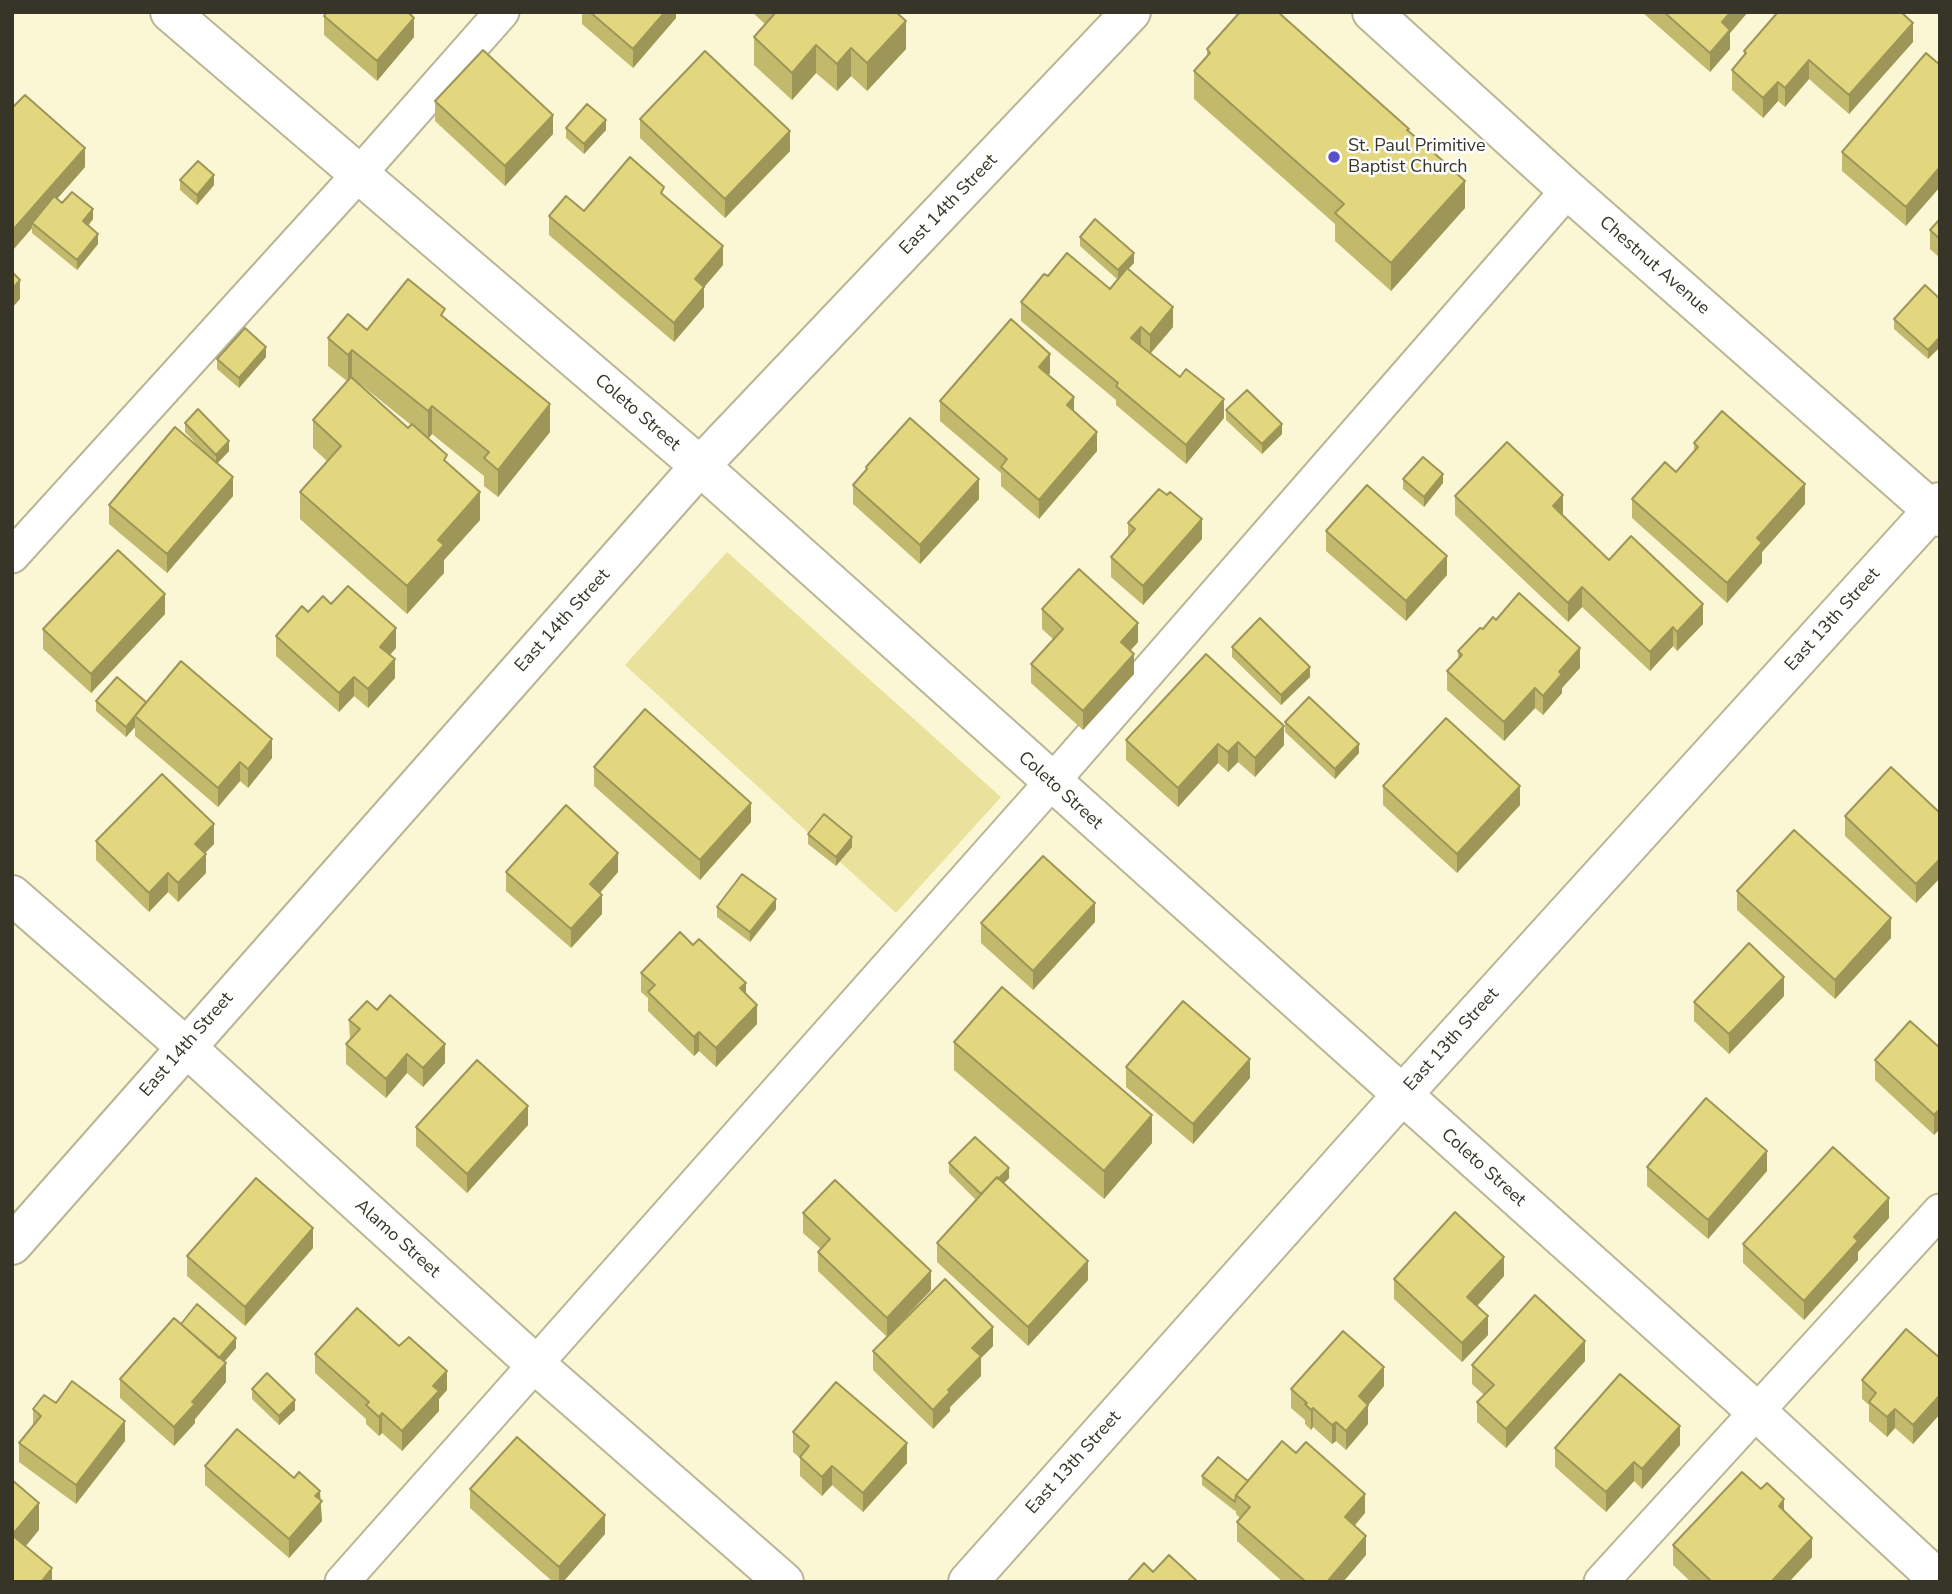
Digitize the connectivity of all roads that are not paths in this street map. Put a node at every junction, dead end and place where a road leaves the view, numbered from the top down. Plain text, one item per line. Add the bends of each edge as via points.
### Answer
1 (170, 12) edge
2 (502, 12) edge
3 (1131, 12) edge
4 (1371, 12) edge
5 (360, 173) junction
6 (1568, 190) junction
7 (700, 466) junction
8 (1937, 509) edge
9 (12, 556) edge
10 (1051, 783) junction
11 (12, 895) edge
12 (186, 1047) junction
13 (1402, 1095) junction
14 (1940, 1211) edge
15 (12, 1245) edge
16 (535, 1364) junction
17 (1756, 1411) junction
18 (1940, 1581) edge
19 (342, 1582) edge
20 (784, 1582) edge
21 (968, 1582) edge
22 (1601, 1582) edge

1 - 5 street, Coleto Street
2 - 5 lane
3 - 7 street, East 14th Street
4 - 6 street, Chestnut Avenue
5 - 7 street, Coleto Street
5 - 9 lane
6 - 8 street, Chestnut Avenue
6 - 10 lane
7 - 10 street, Coleto Street
7 - 12 street, East 14th Street
8 - 13 street, East 13th Street
10 - 13 street, Coleto Street
10 - 16 lane
11 - 12 street, Alamo Street
12 - 15 street, East 14th Street
12 - 16 street, Alamo Street
13 - 17 street, Coleto Street
13 - 21 street, East 13th Street
14 - 17 lane
16 - 19 lane
16 - 20 street, Alamo Street
17 - 18 street, Coleto Street
17 - 22 lane

